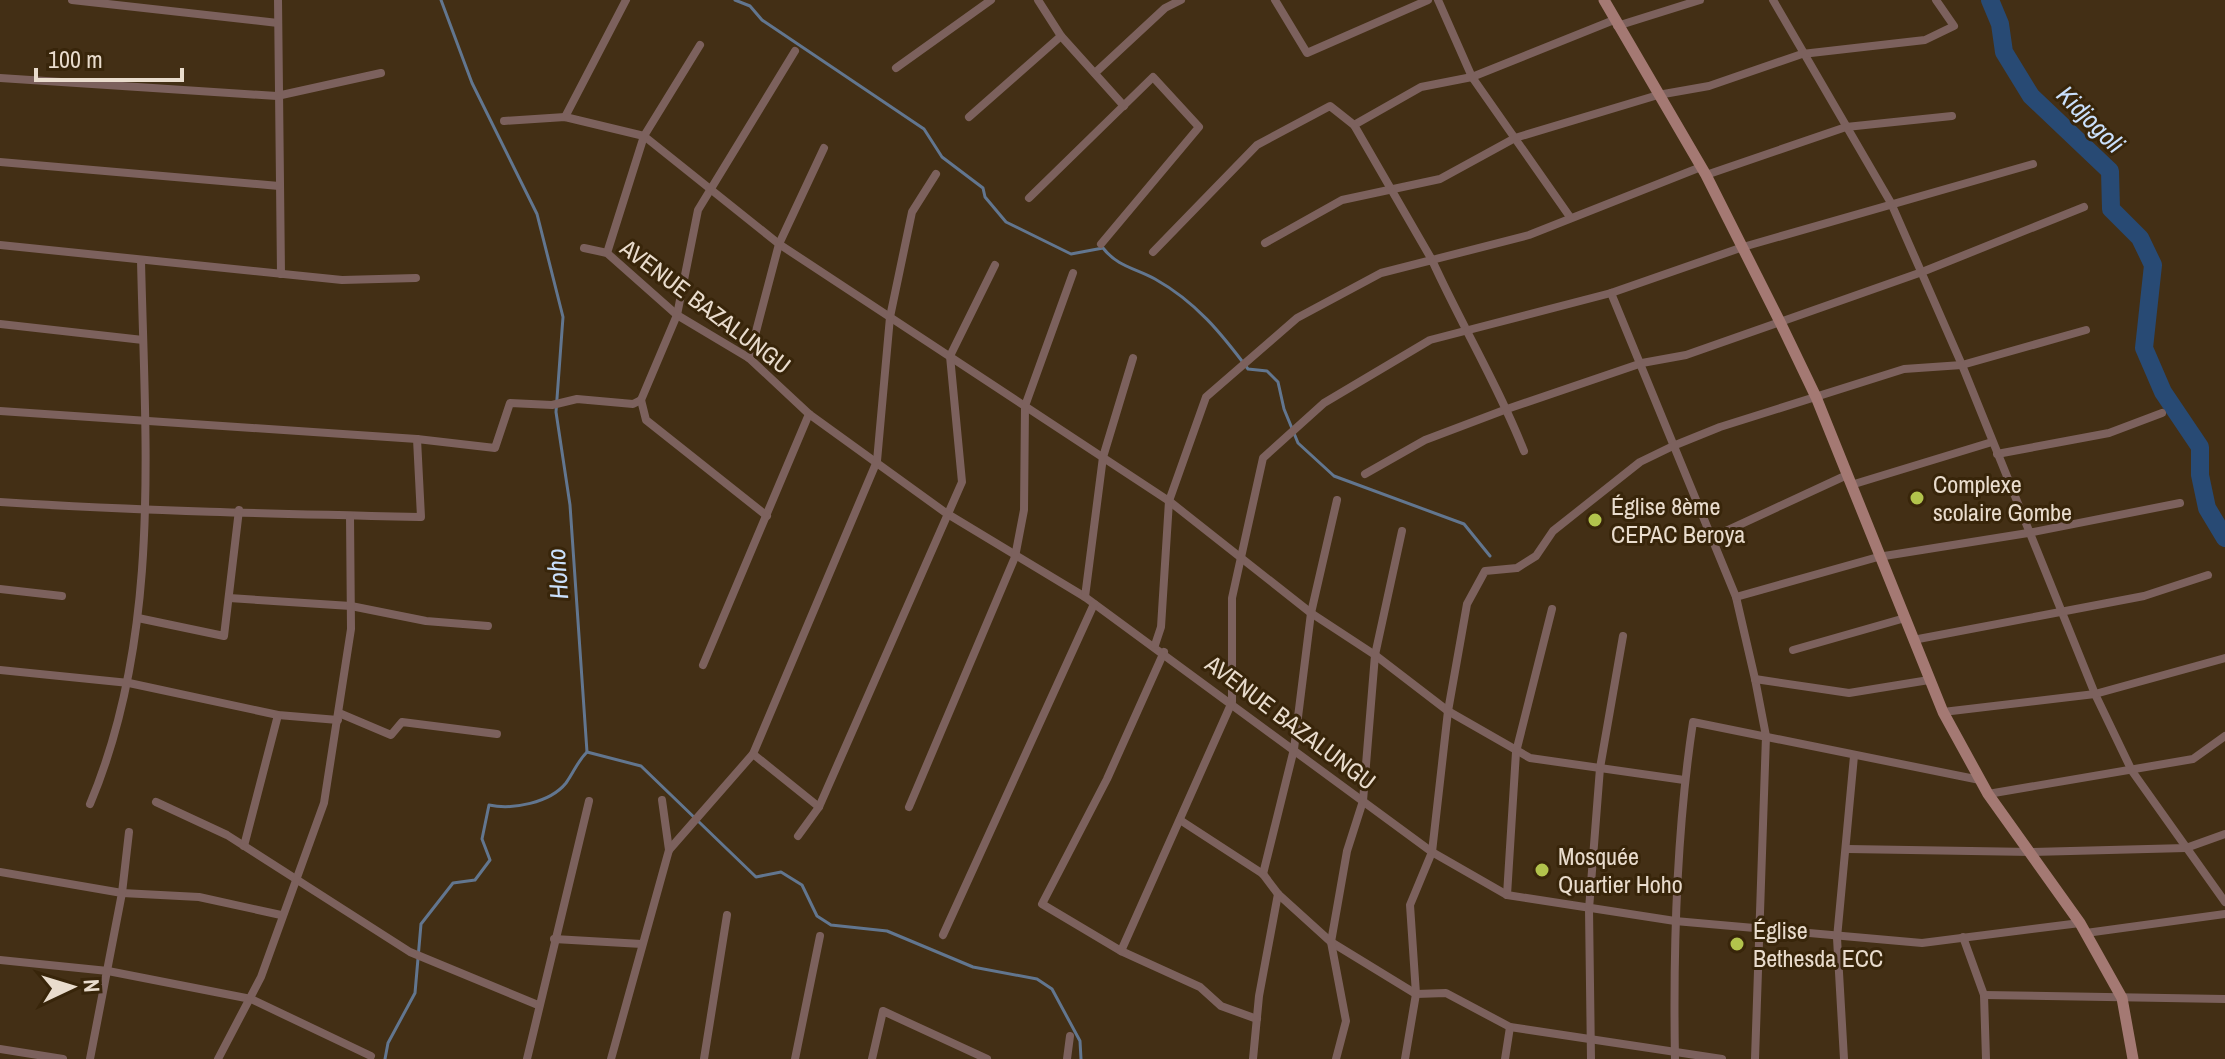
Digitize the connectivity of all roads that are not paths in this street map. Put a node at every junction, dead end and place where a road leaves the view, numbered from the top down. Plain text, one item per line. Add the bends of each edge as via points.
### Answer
1 (72, 0) edge
2 (278, 0) edge
3 (626, 0) edge
4 (991, 0) edge
5 (1038, 0) edge
6 (1181, 0) edge
7 (1275, 0) edge
8 (1428, 0) edge
9 (1438, 0) edge
10 (1604, 0) edge
11 (1700, 0) edge
12 (1773, 0) edge
13 (1936, 0) edge
14 (278, 23) junction
15 (1616, 23) junction
16 (1061, 36) junction
17 (700, 45) dead end
18 (795, 51) dead end
19 (1802, 54) junction
20 (896, 68) dead end
21 (381, 73) dead end
22 (1095, 73) junction
23 (1472, 77) junction
24 (0, 78) edge
25 (1658, 95) junction
26 (277, 96) junction
27 (1124, 106) junction
28 (1952, 116) dead end
29 (565, 117) junction
30 (969, 117) dead end
31 (504, 121) dead end
32 (1354, 125) junction
33 (1846, 127) junction
34 (644, 136) junction
35 (1515, 138) junction
36 (824, 148) dead end
37 (0, 162) edge
38 (2033, 164) dead end
39 (1703, 171) junction
40 (936, 174) dead end
41 (279, 186) junction
42 (1390, 188) junction
43 (710, 189) junction
44 (1029, 198) dead end
45 (1891, 203) junction
46 (2084, 207) dead end
47 (1570, 217) junction
48 (1265, 243) dead end
49 (779, 244) junction
50 (1101, 244) dead end
51 (0, 245) edge
52 (1743, 247) junction
53 (584, 248) dead end
54 (1153, 252) dead end
55 (607, 253) junction
56 (141, 260) junction
57 (1432, 260) junction
58 (995, 265) dead end
59 (1922, 272) junction
60 (1073, 273) dead end
61 (281, 274) junction
62 (416, 278) dead end
63 (1611, 293) junction
64 (677, 315) junction
65 (890, 317) junction
66 (1779, 320) junction
67 (0, 324) edge
68 (1464, 329) junction
69 (2086, 330) dead end
70 (143, 340) junction
71 (950, 356) junction
72 (749, 358) junction
73 (1133, 358) dead end
74 (1642, 363) junction
75 (1962, 365) junction
76 (1816, 397) junction
77 (641, 400) junction
78 (1025, 406) junction
79 (1507, 409) junction
80 (0, 411) edge
81 (2162, 413) dead end
82 (809, 414) junction
83 (144, 420) junction
84 (417, 439) junction
85 (1992, 442) junction
86 (1673, 446) junction
87 (1524, 451) dead end
88 (1997, 454) junction
89 (1103, 457) junction
90 (877, 461) junction
91 (1365, 474) dead end
92 (1849, 480) junction
93 (1337, 500) dead end
94 (1169, 501) junction
95 (0, 502) edge
96 (2180, 503) dead end
97 (239, 510) junction
98 (145, 512) junction
99 (946, 513) junction
100 (350, 516) junction
101 (767, 516) junction
102 (1402, 531) dead end
103 (2028, 533) junction
104 (1713, 537) junction
105 (1015, 557) junction
106 (1878, 557) junction
107 (1239, 558) junction
108 (2208, 575) dead end
109 (0, 589) edge
110 (62, 596) dead end
111 (1085, 597) junction
112 (1736, 597) junction
113 (229, 598) junction
114 (1094, 604) junction
115 (351, 606) junction
116 (1552, 609) dead end
117 (1311, 613) junction
118 (2062, 613) junction
119 (138, 618) junction
120 (1905, 618) junction
121 (488, 626) dead end
122 (1623, 636) dead end
123 (1913, 640) junction
124 (1155, 645) junction
125 (1793, 650) dead end
126 (1164, 652) junction
127 (1375, 655) junction
128 (2225, 658) edge
129 (703, 665) dead end
130 (0, 670) edge
131 (1755, 679) junction
132 (1929, 680) junction
133 (129, 683) junction
134 (2095, 694) junction
135 (1232, 702) junction
136 (1448, 711) junction
137 (1943, 712) junction
138 (278, 715) junction
139 (338, 716) junction
140 (497, 734) dead end
141 (1766, 736) junction
142 (2225, 736) edge
143 (1294, 749) junction
144 (1516, 752) junction
145 (753, 754) junction
146 (1854, 756) junction
147 (1600, 768) junction
148 (2132, 771) junction
149 (1684, 780) junction
150 (1980, 780) junction
151 (1988, 794) junction
152 (662, 800) dead end
153 (589, 801) dead end
154 (1363, 801) junction
155 (156, 802) dead end
156 (90, 804) dead end
157 (819, 807) junction
158 (909, 807) dead end
159 (1180, 820) junction
160 (129, 832) dead end
161 (2225, 834) edge
162 (798, 836) dead end
163 (244, 846) junction
164 (2186, 848) junction
165 (1848, 849) junction
166 (669, 850) junction
167 (1432, 852) junction
168 (2032, 852) junction
169 (0, 872) edge
170 (1263, 874) junction
171 (294, 879) junction
172 (122, 893) junction
173 (1278, 894) junction
174 (1507, 895) junction
175 (2225, 902) edge
176 (1589, 909) junction
177 (2225, 914) edge
178 (281, 915) junction
179 (727, 915) dead end
180 (1675, 921) junction
181 (1759, 928) junction
182 (2083, 928) junction
183 (943, 935) dead end
184 (820, 936) dead end
185 (1963, 937) junction
186 (1837, 938) junction
187 (554, 939) junction
188 (1331, 942) junction
189 (642, 944) junction
190 (1121, 951) junction
191 (0, 960) edge
192 (108, 971) junction
193 (1416, 994) junction
194 (1984, 995) junction
195 (2122, 998) junction
196 (251, 999) junction
197 (2225, 999) edge
198 (538, 1005) junction
199 (1257, 1019) junction
200 (1510, 1027) junction
201 (1070, 1036) dead end
202 (1591, 1042) junction
203 (0, 1049) edge
204 (970, 1055) edge
205 (1675, 1055) edge
206 (371, 1056) dead end
207 (63, 1059) edge
208 (90, 1059) edge
209 (218, 1059) edge
210 (527, 1059) edge
211 (611, 1059) edge
212 (704, 1059) edge
213 (795, 1059) edge
214 (872, 1059) edge
215 (987, 1059) edge
216 (1067, 1059) edge
217 (1253, 1059) edge
218 (1336, 1059) edge
219 (1405, 1059) edge
220 (1505, 1059) edge
221 (1591, 1059) edge
222 (1722, 1059) edge
223 (1755, 1059) edge
224 (1844, 1059) edge
225 (1986, 1059) edge
226 (2133, 1059) edge

1 - 14 street
2 - 14 street
3 - 29 street
4 - 20 street
5 - 16 street
6 - 22 street via 1165,8
7 - 8 street via 1307,53
9 - 23 street
10 - 15 street
11 - 15 street
12 - 19 street
13 - 19 street via 1954,26 1925,40
14 - 26 street
15 - 23 street
15 - 25 street
16 - 22 street
16 - 30 street
17 - 34 street
18 - 43 street
19 - 25 street via 1709,86
19 - 33 street
21 - 26 street
22 - 27 street
23 - 32 street via 1421,87
23 - 35 street
24 - 26 street
25 - 35 street
25 - 39 street
26 - 41 street
27 - 44 street
27 - 50 street via 1153,77 1199,127
28 - 33 street
29 - 31 street
29 - 34 street
32 - 42 street
32 - 54 street via 1330,106 1257,145
33 - 39 street
33 - 45 street
34 - 43 street
34 - 55 street
35 - 42 street via 1440,179
35 - 47 street
36 - 49 street
37 - 41 street
38 - 45 street
39 - 47 street
39 - 52 street
40 - 65 street via 912,212
41 - 61 street
42 - 48 street via 1342,200
42 - 57 street
43 - 49 street
43 - 64 street via 698,210
45 - 52 street
45 - 59 street
46 - 59 street
47 - 57 street via 1529,235
49 - 65 street
49 - 72 street
51 - 56 street
52 - 63 street
52 - 66 street
53 - 55 street, AVENUE BAZALUNGU
55 - 64 street, AVENUE BAZALUNGU
56 - 61 street
56 - 70 street
57 - 68 street
57 - 94 street via 1381,273 1297,318 1206,397
58 - 71 street
59 - 66 street
59 - 75 street
60 - 78 street
61 - 62 street via 342,280
63 - 68 street
63 - 74 street
64 - 72 street, AVENUE BAZALUNGU
64 - 77 street
65 - 71 street
65 - 90 street
66 - 74 street via 1686,355
66 - 76 street
67 - 70 street
68 - 79 street
68 - 107 street via 1430,340 1324,403 1263,458
69 - 75 street
70 - 83 street
71 - 78 street
71 - 99 street via 962,482
72 - 82 street, AVENUE BAZALUNGU
73 - 89 street
74 - 79 street
74 - 86 street
75 - 76 street via 1904,369
75 - 85 street
76 - 86 street
76 - 92 street
77 - 84 street via 510,403 495,448
77 - 101 street via 646,420
78 - 89 street
78 - 105 street via 1024,510
79 - 87 street
79 - 91 street via 1425,440
80 - 83 street
81 - 88 street via 2109,433
82 - 90 street, AVENUE BAZALUNGU
82 - 101 street
83 - 84 street
83 - 98 street
84 - 100 street via 421,517
85 - 88 street
85 - 92 street
86 - 104 street
86 - 136 street via 1640,462 1553,531 1536,556 1517,568 1485,571 1467,604
88 - 103 street
89 - 94 street
89 - 111 street
90 - 99 street, AVENUE BAZALUNGU
90 - 145 street
92 - 104 street
92 - 106 street
93 - 117 street
94 - 107 street
94 - 124 street via 1161,627
95 - 98 street
96 - 103 street
97 - 98 street
97 - 100 street
97 - 113 street
98 - 119 street
99 - 105 street, AVENUE BAZALUNGU
99 - 157 street
100 - 115 street
101 - 129 street
102 - 127 street
103 - 106 street
103 - 118 street
104 - 112 street
105 - 111 street, AVENUE BAZALUNGU
105 - 158 street
106 - 112 street
106 - 120 street
107 - 117 street
107 - 135 street via 1232,598
108 - 118 street via 2144,596
109 - 110 street
111 - 114 street, AVENUE BAZALUNGU
112 - 131 street
113 - 115 street
113 - 119 street via 224,636
114 - 124 street, AVENUE BAZALUNGU
114 - 183 street
115 - 121 street via 426,621
115 - 139 street
116 - 144 street
117 - 127 street
117 - 143 street
118 - 123 street
118 - 134 street
119 - 133 street
120 - 123 street
120 - 125 street
122 - 147 street
123 - 132 street
124 - 126 street, AVENUE BAZALUNGU
126 - 135 street, AVENUE BAZALUNGU
126 - 190 street via 1107,779 1042,904
127 - 136 street
127 - 154 street
128 - 134 street
130 - 133 street
131 - 132 street via 1849,693
131 - 141 street
132 - 137 street
133 - 138 street
133 - 156 street
134 - 137 street
134 - 148 street
135 - 143 street, AVENUE BAZALUNGU
135 - 159 street
136 - 144 street
136 - 167 street
137 - 150 street
138 - 139 street
138 - 163 street
139 - 140 street via 391,735 402,722
139 - 171 street via 324,803
141 - 146 street
141 - 149 street via 1693,722
141 - 181 street
142 - 148 street via 2193,759
143 - 154 street, AVENUE BAZALUNGU
143 - 170 street
144 - 147 street
144 - 174 street
145 - 157 street
145 - 166 street
146 - 150 street
146 - 165 street
147 - 149 street
147 - 176 street
148 - 151 street
148 - 164 street
149 - 180 street
150 - 151 street
151 - 168 street
152 - 166 street
153 - 187 street
154 - 167 street, AVENUE BAZALUNGU
154 - 188 street via 1347,851
155 - 163 street
157 - 162 street
159 - 170 street
159 - 190 street
160 - 172 street
161 - 164 street
163 - 171 street
164 - 168 street
164 - 175 street
165 - 168 street
165 - 186 street
166 - 189 street
167 - 174 street, AVENUE BAZALUNGU
167 - 193 street via 1410,905
168 - 182 street
169 - 172 street
170 - 173 street
171 - 178 street
171 - 198 street via 410,952
172 - 178 street via 199,897
172 - 192 street
173 - 188 street
173 - 199 street
174 - 176 street, AVENUE BAZALUNGU
176 - 180 street, AVENUE BAZALUNGU
176 - 202 street
177 - 182 street, AVENUE BAZALUNGU
178 - 196 street
179 - 212 street
180 - 181 street, AVENUE BAZALUNGU
180 - 205 street
181 - 186 street, AVENUE BAZALUNGU
181 - 223 street
182 - 185 street, AVENUE BAZALUNGU
182 - 195 street
184 - 213 street
185 - 186 street, AVENUE BAZALUNGU via 1922,943
185 - 194 street
186 - 224 street
187 - 189 street
187 - 198 street
188 - 193 street
188 - 218 street via 1346,1021
189 - 211 street
190 - 199 street via 1200,987 1221,1006
191 - 192 street
192 - 196 street
192 - 208 street
193 - 200 street via 1446,993
193 - 219 street
194 - 195 street
194 - 225 street
195 - 197 street
195 - 226 street
196 - 206 street
196 - 209 street
198 - 210 street
199 - 217 street
200 - 202 street
200 - 220 street
201 - 216 street
202 - 205 street
202 - 221 street
203 - 207 street
204 - 214 street via 883,1011
204 - 215 street
205 - 222 street

